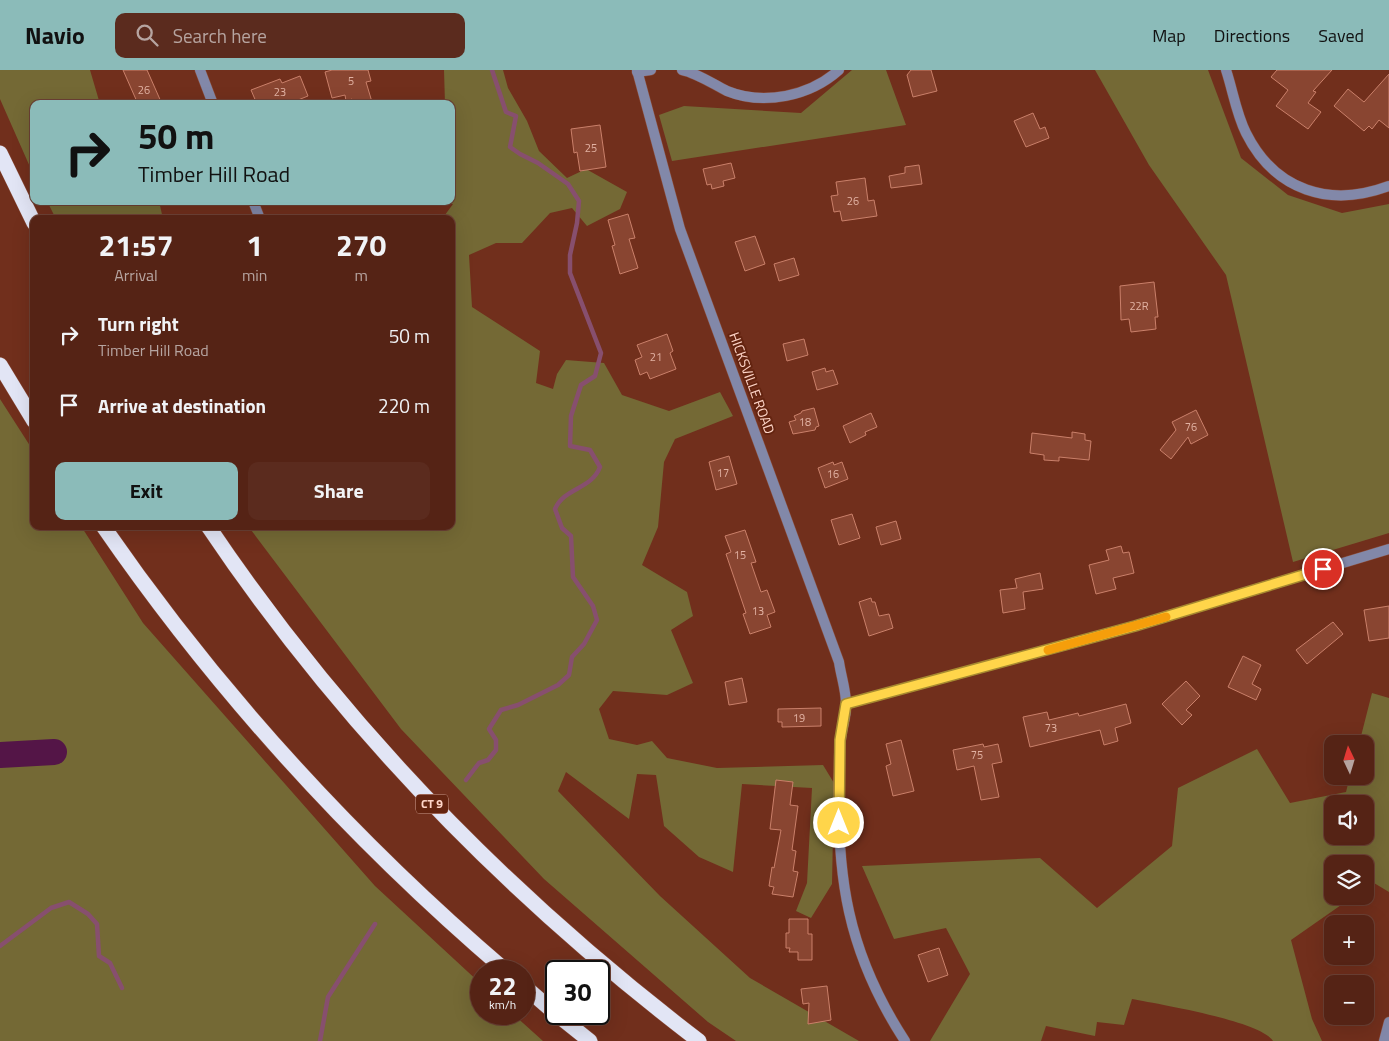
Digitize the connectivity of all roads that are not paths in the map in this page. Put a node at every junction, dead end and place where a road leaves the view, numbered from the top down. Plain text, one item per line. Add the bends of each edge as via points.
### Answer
1 (200, 70) edge
2 (650, 70) edge
3 (682, 70) edge
4 (839, 70) edge
5 (1226, 70) edge
6 (637, 71) edge
7 (211, 100) edge
8 (0, 153) edge
9 (1389, 186) edge
10 (30, 215) edge
11 (0, 365) edge
12 (30, 414) edge
13 (106, 530) edge
14 (211, 530) edge
15 (1389, 549) edge
16 (846, 704) junction
17 (494, 960) edge
18 (535, 996) edge
19 (545, 1004) edge
20 (1389, 1022) edge
21 (570, 1025) edge
22 (590, 1041) edge
23 (698, 1041) edge
24 (904, 1041) edge
25 (1384, 1041) edge

1 - 7 street
2 - 6 street
3 - 4 street via 730,92 756,97 785,97 808,90
5 - 9 street via 1246,133 1280,177 1316,194 1335,196 1376,191
6 - 16 street, HICKSVILLE ROAD via 680,229 839,662
8 - 10 highway
11 - 12 highway
13 - 17 highway via 186,639 283,753 408,883
14 - 23 highway, CT 9 via 322,679 423,794 572,939
15 - 16 street via 1135,626
16 - 24 street, HICKSVILLE ROAD via 840,740 838,805 848,916 873,985
18 - 19 highway
20 - 25 street
21 - 22 highway

